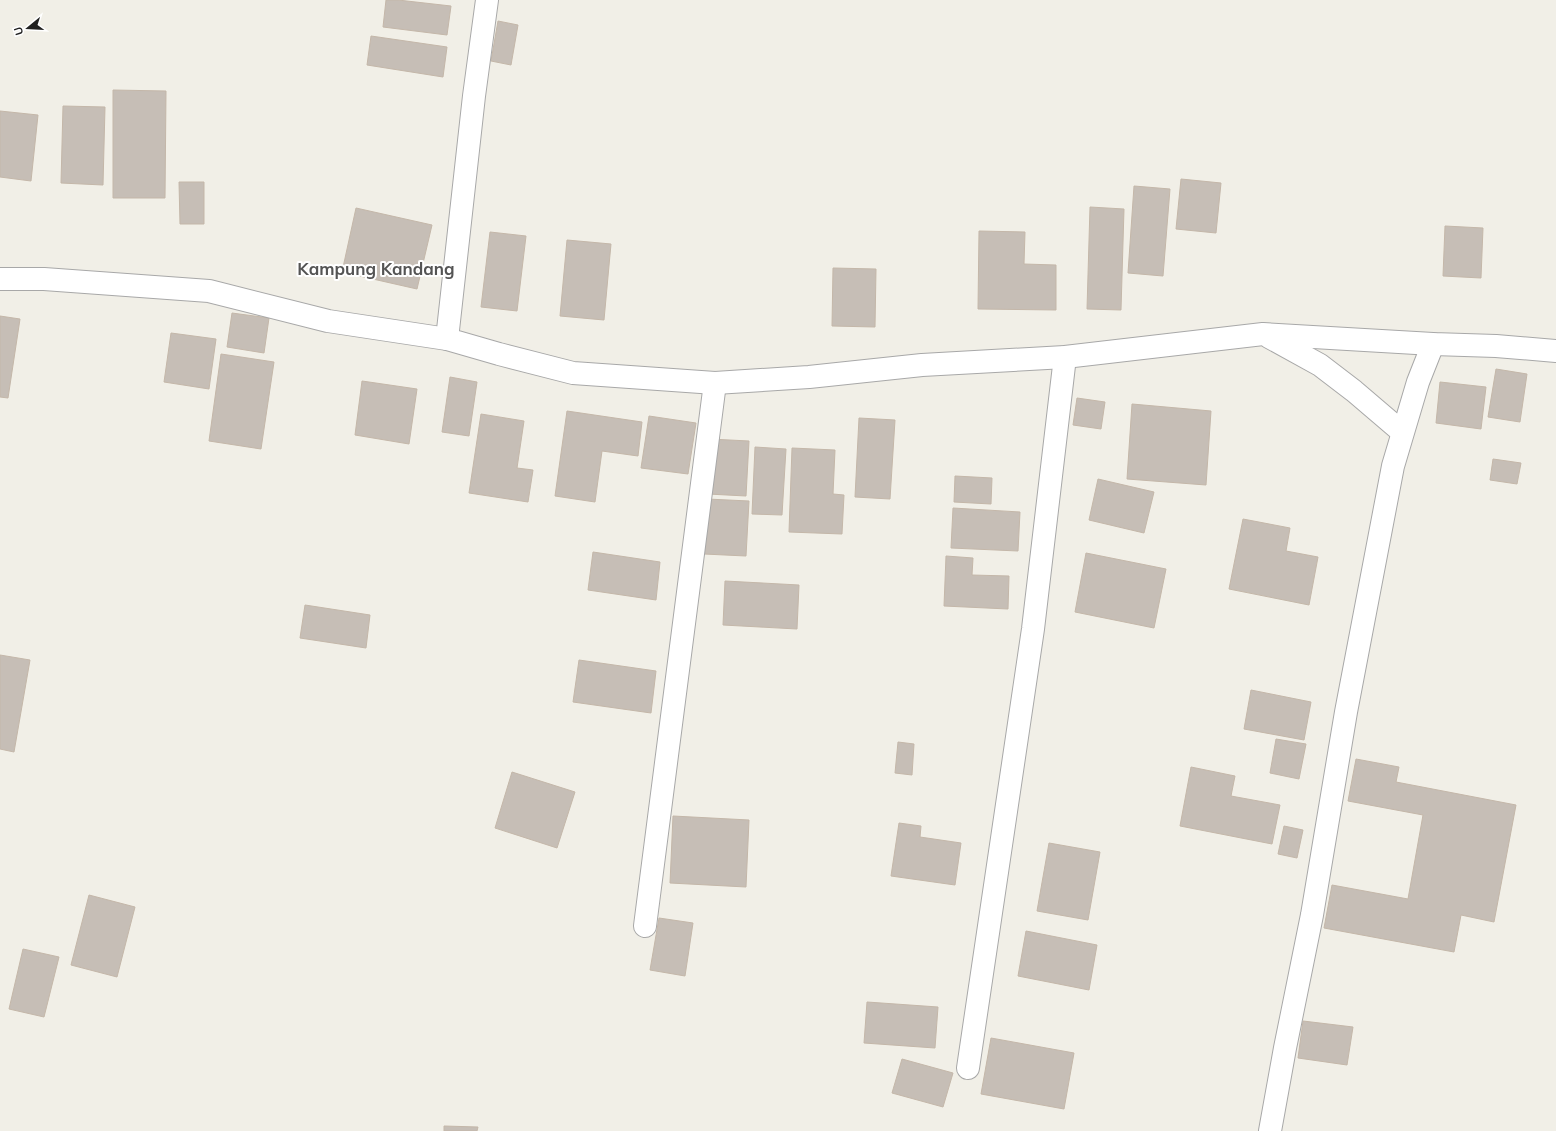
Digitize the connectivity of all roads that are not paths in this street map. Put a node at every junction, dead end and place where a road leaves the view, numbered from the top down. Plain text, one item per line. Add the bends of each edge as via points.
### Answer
1 (487, 0) edge
2 (0, 279) edge
3 (1263, 334) junction
4 (447, 339) junction
5 (1433, 344) junction
6 (1556, 351) edge
7 (1065, 357) junction
8 (716, 383) junction
9 (1402, 432) junction
10 (645, 926) dead end
11 (968, 1068) dead end
12 (1270, 1131) edge

1 - 4 street
2 - 4 street via 44,279 209,291 328,321
3 - 5 street
3 - 7 street
3 - 9 street via 1320,365
4 - 8 street via 573,372
5 - 6 street
5 - 9 street
7 - 8 street via 922,365 809,377
7 - 11 street via 1033,629
8 - 10 street
9 - 12 street via 1393,466 1346,712 1312,915 1284,1048

